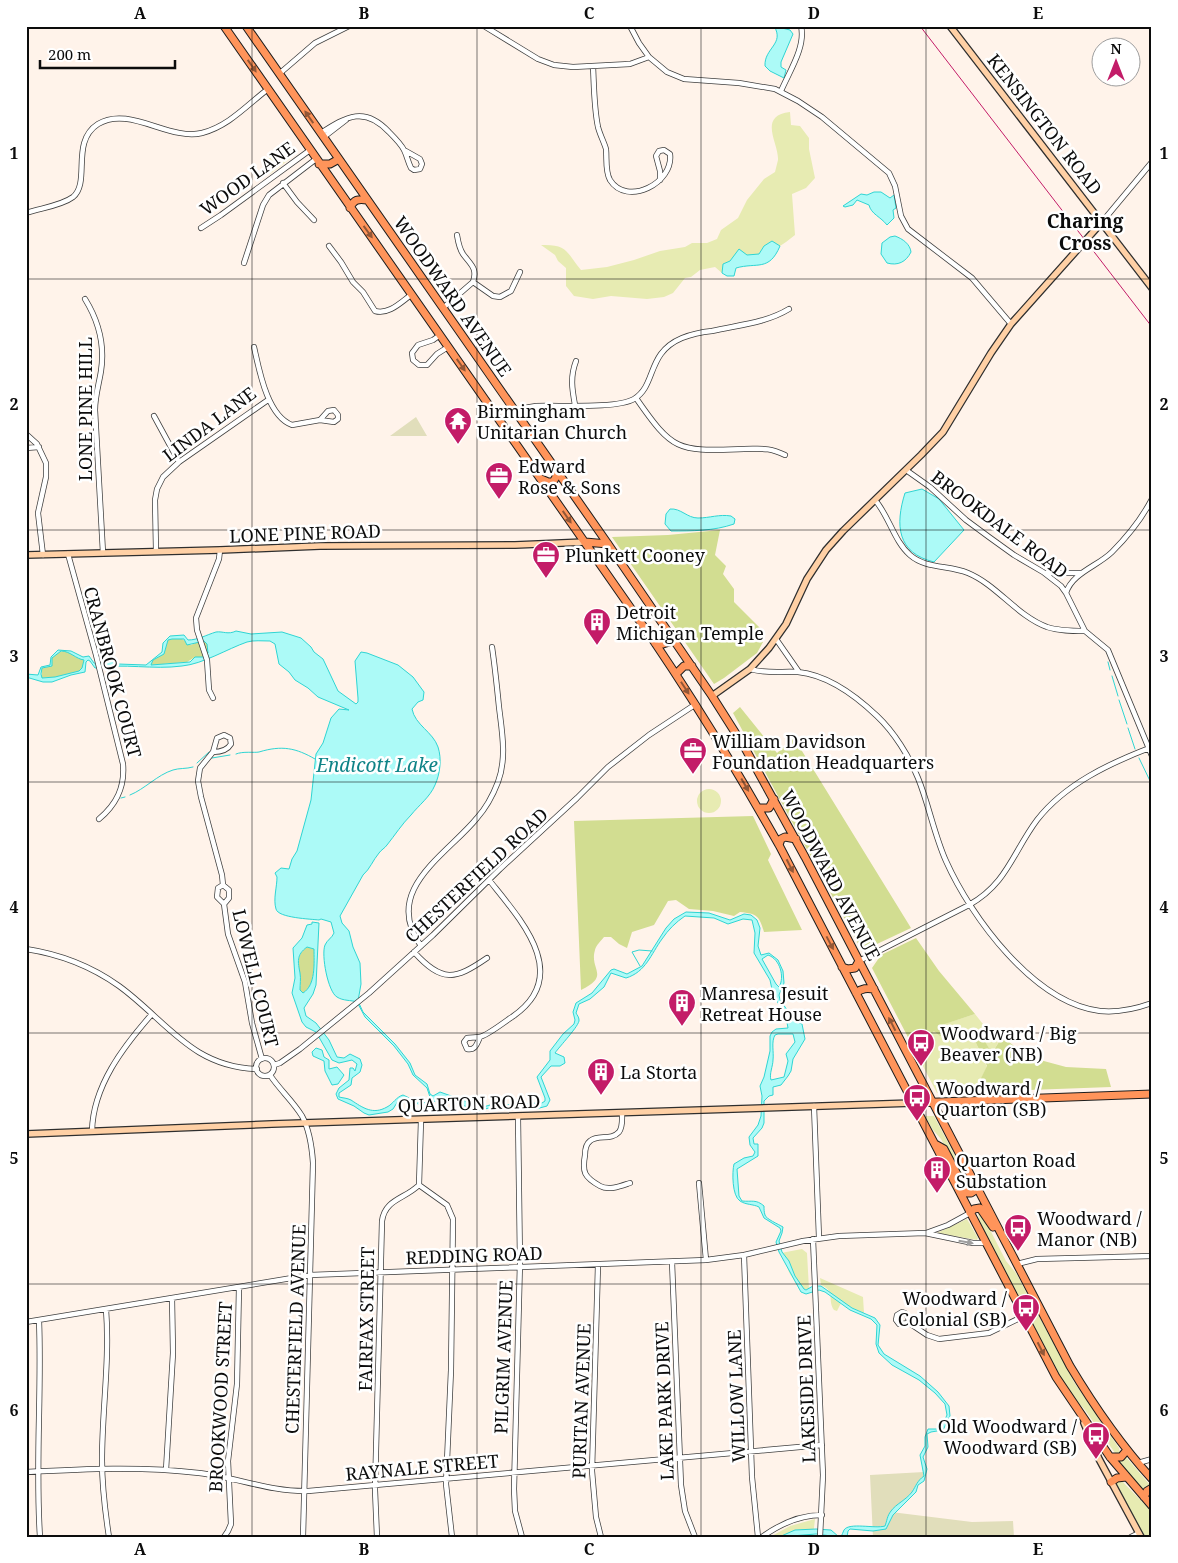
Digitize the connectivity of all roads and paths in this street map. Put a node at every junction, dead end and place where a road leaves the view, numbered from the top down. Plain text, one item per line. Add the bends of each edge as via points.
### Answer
1 (224, 26) edge
2 (246, 26) edge
3 (349, 26) edge
4 (484, 26) edge
5 (630, 26) edge
6 (801, 26) edge
7 (950, 26) edge
8 (649, 57) junction
9 (593, 66) junction
10 (279, 74) junction
11 (268, 89) junction
12 (781, 91) junction
13 (322, 135) junction
14 (310, 150) junction
15 (404, 150) junction
16 (339, 159) junction
17 (317, 161) junction
18 (1152, 162) edge
19 (660, 180) junction
20 (283, 183) junction
21 (367, 200) junction
22 (350, 208) junction
23 (26, 213) edge
24 (314, 220) dead end
25 (1102, 222) junction
26 (201, 228) dead end
27 (457, 235) dead end
28 (329, 246) dead end
29 (244, 263) dead end
30 (520, 272) dead end
31 (473, 282) junction
32 (1152, 288) edge
33 (411, 295) junction
34 (85, 299) dead end
35 (443, 308) junction
36 (789, 309) dead end
37 (1011, 324) junction
38 (440, 335) junction
39 (254, 347) dead end
40 (448, 347) junction
41 (576, 361) dead end
42 (636, 398) junction
43 (268, 400) junction
44 (575, 405) junction
45 (516, 412) junction
46 (154, 416) dead end
47 (320, 420) dead end
48 (26, 434) edge
49 (39, 447) junction
50 (26, 448) edge
51 (785, 455) dead end
52 (178, 462) junction
53 (906, 470) junction
54 (556, 471) junction
55 (539, 477) junction
56 (1152, 499) edge
57 (875, 500) junction
58 (585, 542) junction
59 (608, 544) junction
60 (220, 550) junction
61 (156, 552) junction
62 (103, 553) junction
63 (43, 554) junction
64 (68, 554) junction
65 (26, 555) edge
66 (1043, 572) junction
67 (1082, 573) junction
68 (1066, 593) junction
69 (1085, 631) junction
70 (670, 636) junction
71 (776, 639) junction
72 (655, 643) junction
73 (492, 646) dead end
74 (692, 666) junction
75 (750, 669) junction
76 (799, 672) junction
77 (676, 674) junction
78 (712, 696) junction
79 (213, 698) dead end
80 (696, 704) junction
81 (1150, 748) edge
82 (213, 752) junction
83 (1152, 756) edge
84 (774, 800) junction
85 (758, 808) junction
86 (99, 819) dead end
87 (796, 839) junction
88 (779, 845) junction
89 (489, 880) junction
90 (223, 885) junction
91 (224, 904) junction
92 (969, 905) junction
93 (421, 946) junction
94 (26, 949) edge
95 (414, 952) junction
96 (488, 958) dead end
97 (859, 961) junction
98 (842, 967) junction
99 (874, 989) junction
100 (856, 993) junction
101 (1152, 1003) edge
102 (152, 1014) junction
103 (480, 1037) dead end
104 (262, 1059) junction
105 (274, 1064) junction
106 (257, 1069) junction
107 (270, 1075) junction
108 (1152, 1094) edge
109 (933, 1102) junction
110 (913, 1103) junction
111 (814, 1106) junction
112 (622, 1113) junction
113 (518, 1116) junction
114 (421, 1120) junction
115 (305, 1123) junction
116 (92, 1131) junction
117 (26, 1134) edge
118 (935, 1144) junction
119 (699, 1182) dead end
120 (630, 1183) dead end
121 (418, 1185) junction
122 (977, 1189) junction
123 (970, 1213) junction
124 (925, 1233) junction
125 (1002, 1236) junction
126 (816, 1239) junction
127 (986, 1243) junction
128 (744, 1255) junction
129 (1152, 1256) edge
130 (706, 1260) junction
131 (672, 1262) junction
132 (598, 1264) junction
133 (1017, 1264) junction
134 (519, 1267) junction
135 (452, 1270) junction
136 (381, 1272) junction
137 (310, 1275) junction
138 (239, 1287) junction
139 (172, 1298) junction
140 (106, 1309) junction
141 (1024, 1316) junction
142 (39, 1320) junction
143 (26, 1322) edge
144 (909, 1323) dead end
145 (1084, 1420) junction
146 (822, 1445) junction
147 (1127, 1450) junction
148 (751, 1452) junction
149 (1110, 1457) junction
150 (679, 1458) junction
151 (1152, 1459) edge
152 (1138, 1463) junction
153 (592, 1466) junction
154 (102, 1469) junction
155 (166, 1470) junction
156 (26, 1472) edge
157 (38, 1472) junction
158 (514, 1473) junction
159 (1126, 1477) junction
160 (228, 1478) junction
161 (1152, 1478) edge
162 (446, 1479) junction
163 (1111, 1482) junction
164 (375, 1485) junction
165 (1152, 1488) edge
166 (304, 1491) junction
167 (1144, 1497) junction
168 (1152, 1506) edge
169 (822, 1515) junction
170 (1140, 1535) edge
171 (820, 1536) edge
172 (40, 1537) edge
173 (109, 1537) edge
174 (224, 1537) edge
175 (303, 1537) edge
176 (377, 1537) edge
177 (452, 1537) edge
178 (522, 1537) edge
179 (601, 1537) edge
180 (695, 1537) edge
181 (758, 1537) edge
182 (762, 1537) edge
183 (1131, 1537) edge

1 -> 11 main road, WOODWARD AVENUE
2 - 10 main road, WOODWARD AVENUE
3 - 10 street via 315,43
4 - 9 street via 547,63 565,67
5 - 8 street
6 - 12 street via 801,44
7 - 25 street, KENSINGTON ROAD
8 - 9 street via 634,63
8 - 12 street via 667,72 684,79 744,83
9 - 19 street via 598,126 610,180 620,188 635,191
13 -> 10 main road, WOODWARD AVENUE
11 - 14 main road, WOODWARD AVENUE
11 - 23 street via 229,120 201,133 176,132 123,119 98,125 84,143 76,194 65,201
12 - 37 street via 829,122 883,167 895,186 906,227 972,278
13 - 15 street via 349,118 363,116 388,131
13 - 16 main road, WOODWARD AVENUE
14 - 17 main road, WOODWARD AVENUE
14 - 26 street, WOOD LANE
15 - 15 street via 411,168 420,169 420,159
16 - 17 main road via 330,164
16 - 21 main road, WOODWARD AVENUE
17 - 20 street
17 - 22 main road, WOODWARD AVENUE
18 - 25 street
19 - 19 street via 670,162 670,154 664,150 656,156
20 - 24 street
20 - 29 street via 268,194
21 - 22 main road via 358,199
21 - 35 main road, WOODWARD AVENUE
22 -> 33 main road, WOODWARD AVENUE
25 - 32 street, KENSINGTON ROAD
25 - 37 street
27 - 31 street via 460,249 474,267
28 - 33 street via 375,311 390,310
30 - 31 street via 505,296 489,294
31 - 35 street
33 - 38 main road, WOODWARD AVENUE
34 - 62 street, LONE PINE HILL via 96,319 102,353 95,410
35 - 45 main road, WOODWARD AVENUE
36 - 42 street via 775,317 692,335 672,343 660,353 646,385
37 - 53 street via 948,426
38 - 40 main road, WOODWARD AVENUE
38 - 40 street via 415,347 413,360 419,366 427,365
39 - 43 street, LINDA LANE
40 -> 55 main road, WOODWARD AVENUE
41 - 44 street via 571,383
42 - 44 street via 618,404
42 - 51 street via 664,436 682,447 697,450 771,449
43 - 47 street via 289,424
43 - 52 street, LINDA LANE
44 - 45 street via 529,406
45 - 54 main road, WOODWARD AVENUE
46 - 52 street
48 - 49 street
49 - 50 street
49 - 63 street via 46,463 38,513
52 - 61 street, LINDA LANE via 162,477 155,494
53 - 57 street
53 - 66 street, BROOKDALE ROAD via 966,520
54 - 55 main road via 553,482
54 - 59 main road, WOODWARD AVENUE
55 -> 58 main road, WOODWARD AVENUE
56 - 67 street via 1111,553
57 - 69 street via 902,546 916,560 972,575 1043,625
57 - 71 street via 820,559
58 - 59 main road
58 - 60 street, LONE PINE ROAD
58 - 72 main road, WOODWARD AVENUE
59 - 70 main road, WOODWARD AVENUE
60 - 61 street, LONE PINE ROAD
60 - 79 street via 196,618
61 - 62 street, LONE PINE ROAD
62 - 64 street, LONE PINE ROAD
63 - 64 street, LONE PINE ROAD
63 - 65 street, LONE PINE ROAD
64 - 86 street, CRANBROOK COURT via 102,675 124,771 121,793
66 - 67 street
66 - 68 street, BROOKDALE ROAD
67 - 68 street
68 - 69 street, BROOKDALE ROAD
69 - 81 street, BROOKDALE ROAD via 1108,650
70 - 72 main road via 669,642
70 - 74 main road, WOODWARD AVENUE
71 - 75 street
71 - 76 street
72 - 77 main road, WOODWARD AVENUE
73 - 93 street via 503,741 501,771 481,814 427,868 414,889 410,917 413,932
74 - 77 main road via 684,666
74 - 78 main road, WOODWARD AVENUE
75 - 76 street
75 - 78 street
76 - 92 street via 842,688 876,715 891,732 918,778 941,850
77 -> 80 main road, WOODWARD AVENUE
78 - 84 main road, WOODWARD AVENUE
80 -> 85 main road, WOODWARD AVENUE
80 - 89 street, CHESTERFIELD ROAD via 611,764
81 - 83 street, BROOKDALE ROAD
81 - 92 street via 1092,775 1062,795 1036,822 997,884
82 - 82 street, LOWELL COURT via 219,736 230,738 228,748
82 - 90 street, LOWELL COURT via 200,768 198,781
84 - 85 main road via 769,808
84 - 87 main road, WOODWARD AVENUE
85 - 88 main road, WOODWARD AVENUE
87 - 88 main road via 786,837
87 - 97 main road, WOODWARD AVENUE
88 -> 98 main road, WOODWARD AVENUE
89 - 93 street, CHESTERFIELD ROAD
89 - 103 street via 526,928 538,956 540,972 531,1002
90 - 91 street, LOWELL COURT via 230,894
90 - 91 street, LOWELL COURT via 217,894
91 - 104 street, LOWELL COURT via 228,934 245,982
92 - 97 street
92 - 101 street via 1011,957 1040,984 1061,997 1102,1011 1128,1010
93 - 95 street, CHESTERFIELD ROAD
94 - 102 street via 62,957 94,971 117,984
95 - 96 street via 435,971 446,975 463,973
95 - 105 street, CHESTERFIELD ROAD via 315,1038
97 - 98 main road via 855,968
97 - 99 main road, WOODWARD AVENUE
98 - 100 main road, WOODWARD AVENUE
99 - 100 main road
109 -> 99 main road, WOODWARD AVENUE
100 - 110 main road, WOODWARD AVENUE
102 - 106 street via 176,1037 207,1057 228,1066
102 - 116 street via 127,1043 105,1079
104 - 105 street via 270,1059
104 - 106 street
105 - 107 street
106 - 107 street via 261,1075
107 - 115 street
108 - 109 main road
109 - 110 main road
109 - 122 main road, WOODWARD AVENUE
110 - 111 street, QUARTON ROAD
110 - 118 main road
111 - 112 street, QUARTON ROAD
111 - 126 street, LAKESIDE DRIVE
112 - 113 street, QUARTON ROAD
112 - 120 street via 617,1134 597,1138 588,1144 582,1168 602,1188
113 - 114 street, QUARTON ROAD
113 - 134 street, PILGRIM AVENUE
114 - 115 street, QUARTON ROAD
114 - 121 street
115 - 116 street, QUARTON ROAD
115 - 137 street, CHESTERFIELD AVENUE via 313,1163
116 - 117 street, QUARTON ROAD
118 - 122 main road via 944,1149 968,1193
118 - 123 main road
119 - 130 street
121 - 135 street via 444,1202 451,1212 454,1223
121 - 136 street, FAIRFAX STREET via 390,1204 384,1212
122 - 125 main road, WOODWARD AVENUE
123 - 124 street, REDDING ROAD
123 - 125 main road via 980,1208
123 - 127 main road
124 - 126 street, REDDING ROAD
124 -> 127 street, REDDING ROAD via 973,1244
125 - 133 main road
126 - 128 street, REDDING ROAD
126 - 146 street, LAKESIDE DRIVE
127 - 141 main road
128 - 130 street, REDDING ROAD
128 - 148 street, WILLOW LANE
129 - 133 street via 1037,1259
130 - 131 street, REDDING ROAD
131 - 132 street, REDDING ROAD
131 - 150 street, LAKE PARK DRIVE
132 - 134 street, REDDING ROAD
132 - 153 street, PURITAN AVENUE
133 - 147 main road via 1081,1384
134 - 135 street, REDDING ROAD
134 - 158 street, PILGRIM AVENUE
135 - 136 street, REDDING ROAD
135 - 162 street
136 - 137 street, REDDING ROAD
136 - 164 street, FAIRFAX STREET
137 - 138 street, REDDING ROAD
137 - 166 street, CHESTERFIELD AVENUE
138 - 139 street, REDDING ROAD
138 - 160 street, BROOKWOOD STREET via 236,1384
139 - 140 street, REDDING ROAD
139 - 155 street
140 - 142 street, REDDING ROAD
140 - 154 street
141 - 144 street via 990,1333 939,1339 927,1336
141 -> 145 main road via 1056,1377
142 - 143 street, REDDING ROAD
142 - 157 street
145 - 149 main road
145 - 163 street
146 - 148 street, RAYNALE STREET
146 - 169 street, LAKESIDE DRIVE
147 - 149 main road via 1121,1457
147 - 152 main road
148 - 150 street, RAYNALE STREET
148 - 181 street, WILLOW LANE
149 - 159 main road
150 - 153 street, RAYNALE STREET
150 - 180 street, LAKE PARK DRIVE via 683,1501
151 - 152 street
152 - 161 main road
153 - 158 street, RAYNALE STREET
153 - 179 street, PURITAN AVENUE
154 - 155 street, RAYNALE STREET
154 - 157 street, RAYNALE STREET
154 - 173 street
155 - 160 street, RAYNALE STREET
156 - 157 street, RAYNALE STREET
157 - 172 street
158 - 162 street, RAYNALE STREET
158 - 178 street, PILGRIM AVENUE via 515,1511
159 - 163 main road
159 - 167 main road
160 - 166 street, RAYNALE STREET via 267,1488
160 - 174 street, BROOKWOOD STREET via 231,1524
162 - 164 street, RAYNALE STREET
162 - 177 street
163 - 170 street
164 - 166 street, RAYNALE STREET
164 - 176 street, FAIRFAX STREET
165 - 167 main road
166 - 175 street, CHESTERFIELD AVENUE
167 - 168 main road
169 - 171 street, LAKESIDE DRIVE
169 - 182 street via 792,1520
170 - 183 street

